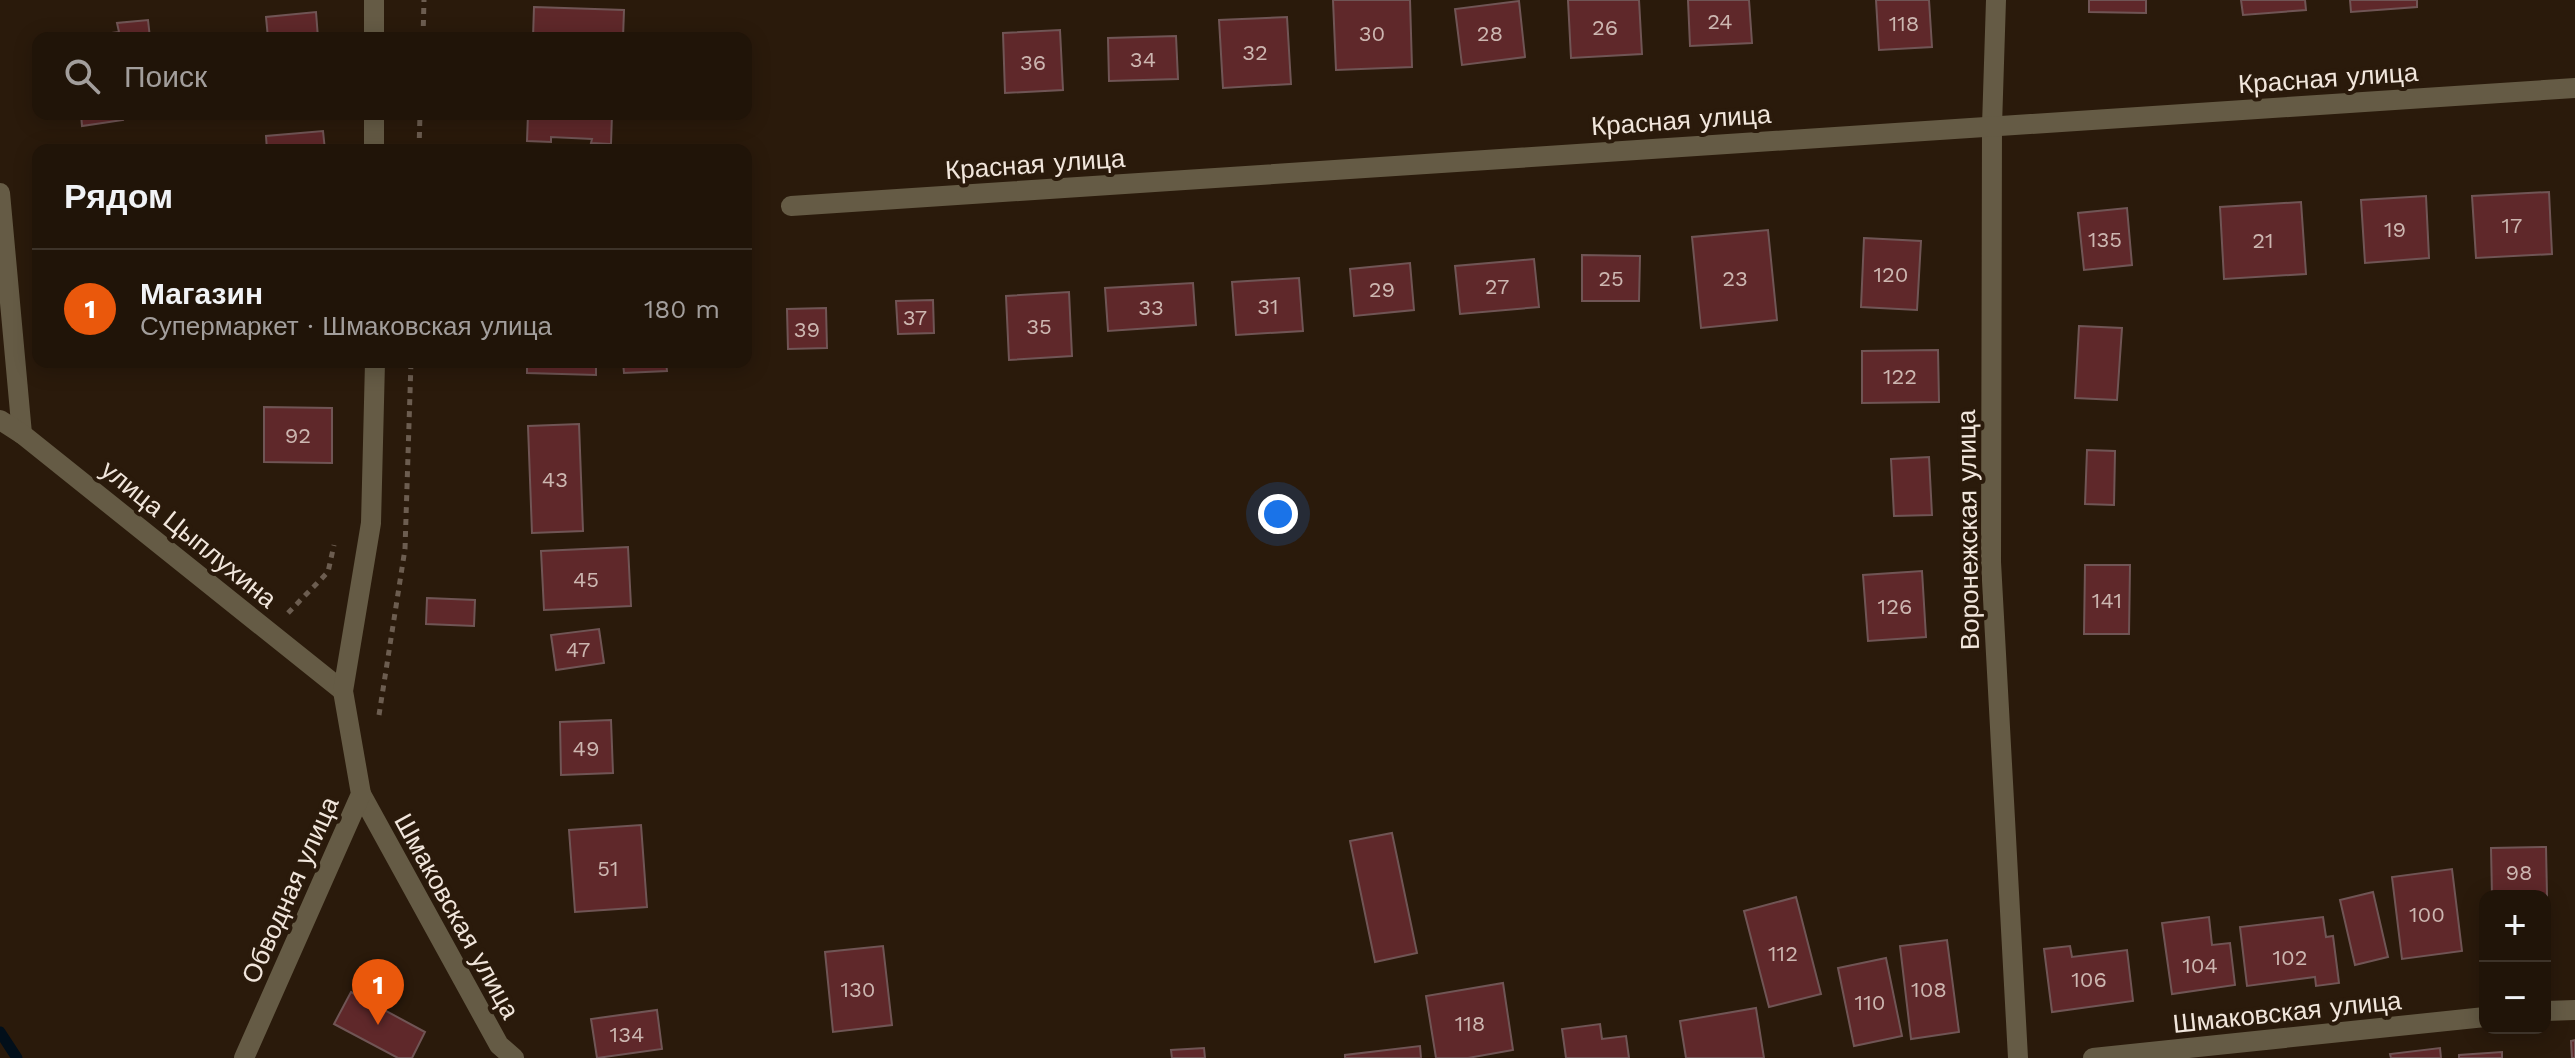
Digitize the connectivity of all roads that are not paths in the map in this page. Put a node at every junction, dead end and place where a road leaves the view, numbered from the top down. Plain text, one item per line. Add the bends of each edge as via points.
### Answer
1 (374, 0) edge
2 (1996, 0) edge
3 (374, 32) edge
4 (2575, 88) edge
5 (374, 120) edge
6 (1992, 126) junction
7 (374, 144) edge
8 (0, 193) edge
9 (791, 206) dead end
10 (375, 368) edge
11 (0, 420) edge
12 (22, 434) junction
13 (343, 691) junction
14 (361, 794) junction
15 (2575, 1010) edge
16 (2551, 1011) edge
17 (2479, 1018) edge
18 (244, 1058) edge
19 (514, 1058) edge
20 (2018, 1058) edge
21 (2093, 1058) edge

1 - 3 street
2 - 6 street, Воронежская улица
4 - 6 street, Красная улица
5 - 7 street
6 - 9 street, Красная улица
6 - 20 street, Воронежская улица via 1991,562
8 - 12 street
10 - 13 street, Обводная улица via 371,523
11 - 12 street, улица Цыплухина
12 - 13 street, улица Цыплухина
13 - 14 street, Обводная улица
14 - 18 street, Обводная улица
14 - 19 street, Шмаковская улица via 499,1045
15 - 16 street
17 - 21 street, Шмаковская улица

